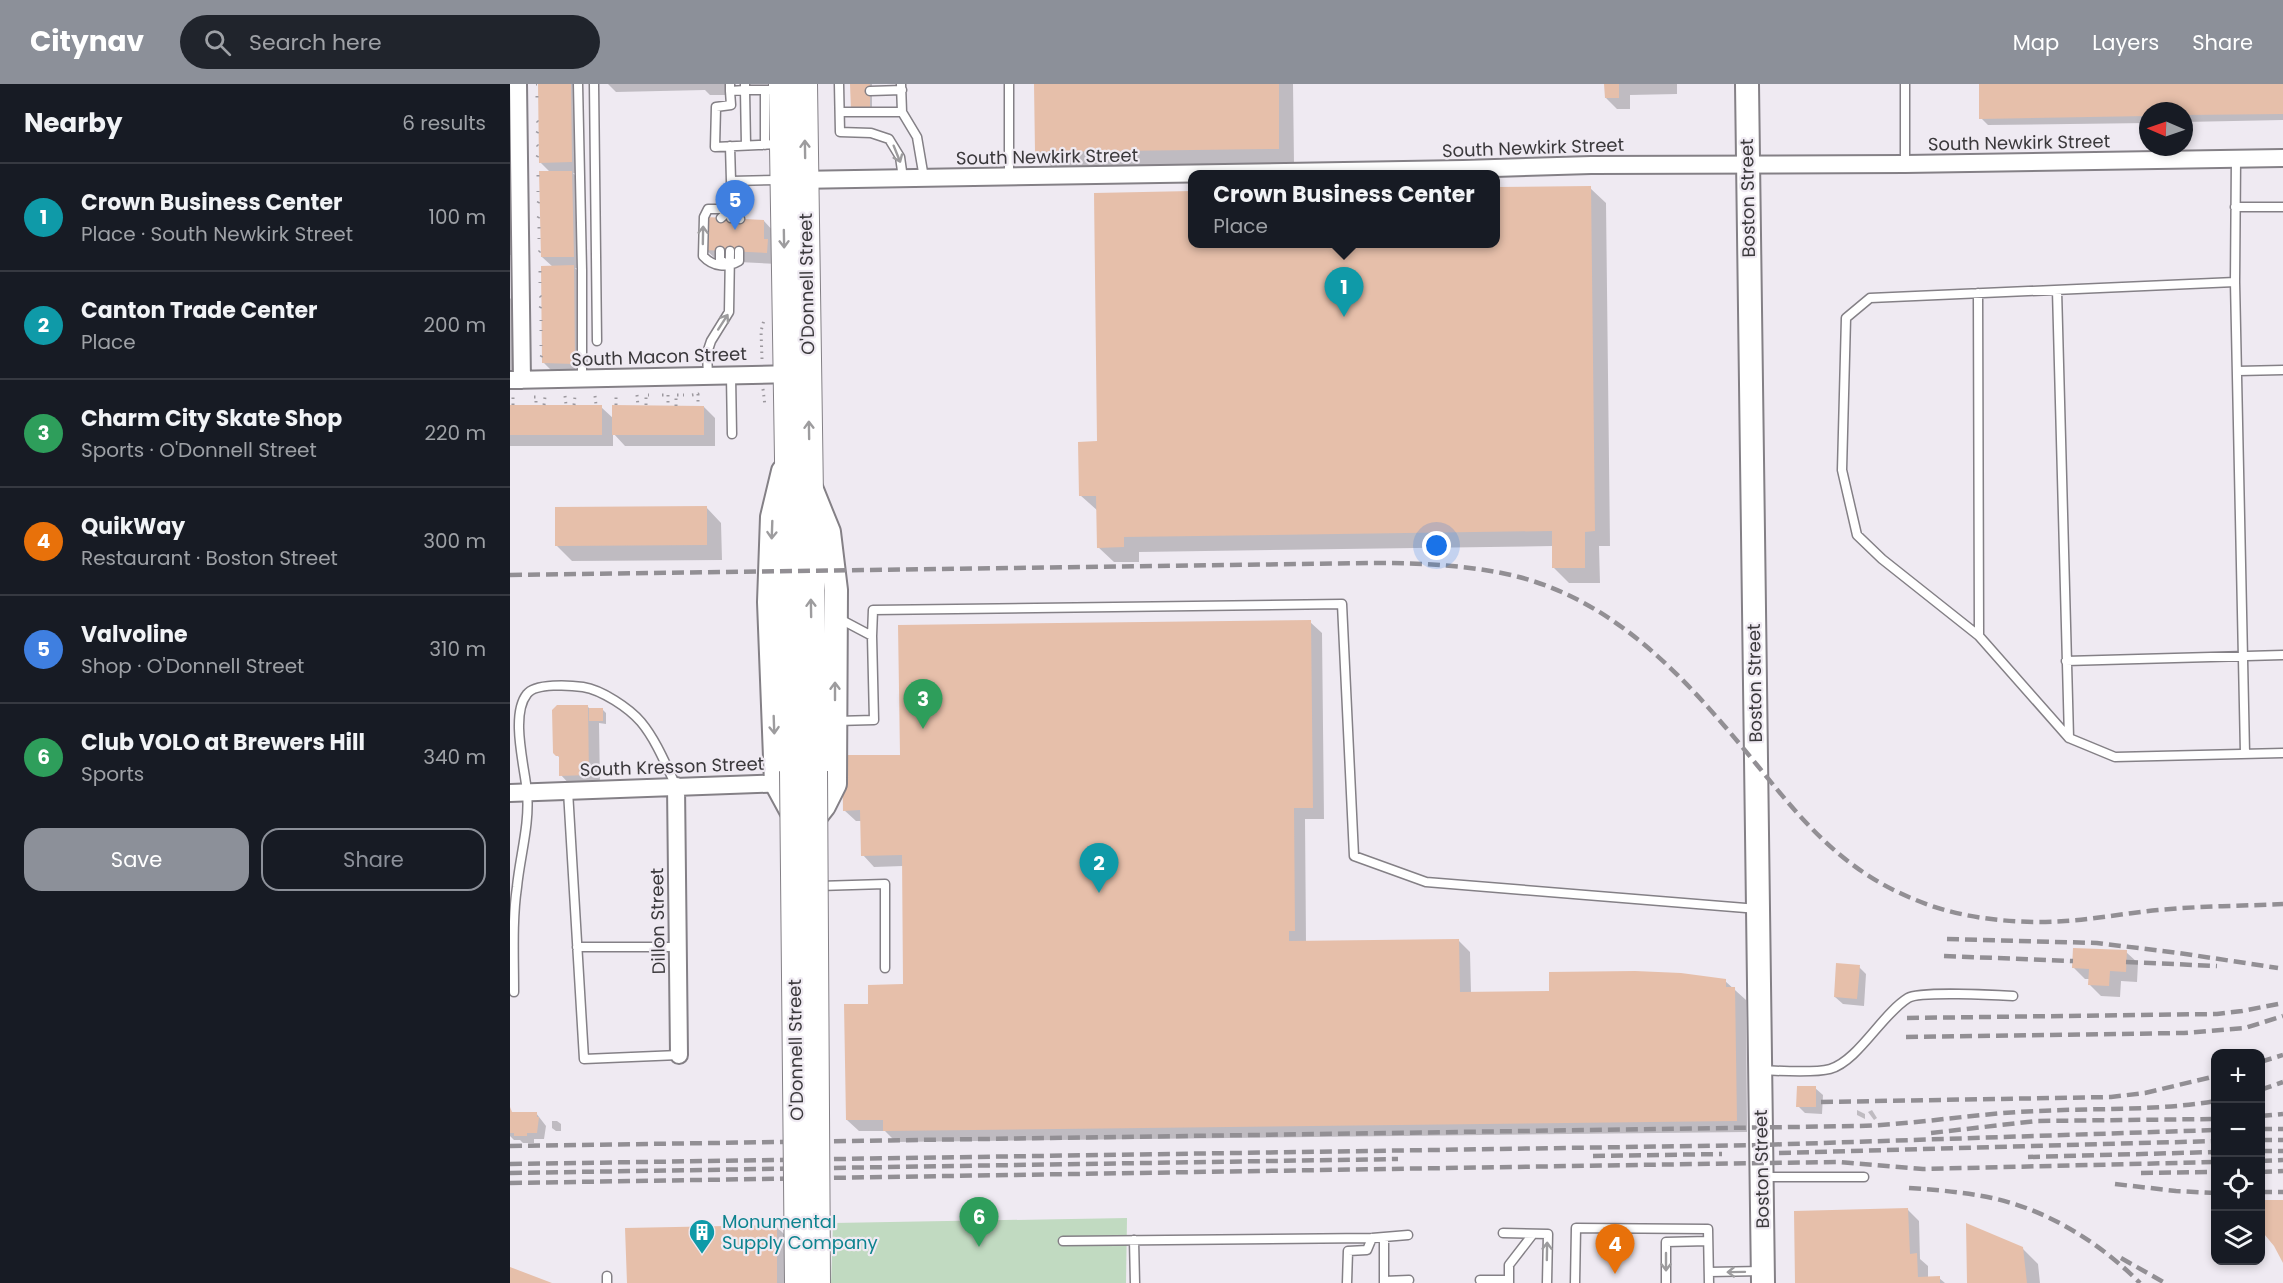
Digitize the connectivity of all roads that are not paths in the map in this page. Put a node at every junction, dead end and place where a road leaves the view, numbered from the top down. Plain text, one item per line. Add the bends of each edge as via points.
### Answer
1 (518, 84) edge
2 (578, 84) edge
3 (594, 84) edge
4 (1009, 84) edge
5 (1747, 84) edge
6 (1905, 84) edge
7 (745, 87) edge
8 (901, 87) edge
9 (730, 88) edge
10 (780, 88) edge
11 (839, 88) edge
12 (850, 91) dead end
13 (870, 91) dead end
14 (514, 109) edge
15 (840, 112) junction
16 (902, 112) junction
17 (774, 144) junction
18 (730, 146) junction
19 (746, 146) junction
20 (2283, 158) edge
21 (2236, 159) junction
22 (1748, 164) junction
23 (1905, 164) junction
24 (1463, 170) edge
25 (1188, 174) edge
26 (1009, 177) junction
27 (903, 178) junction
28 (924, 178) junction
29 (794, 180) junction
30 (731, 181) junction
31 (2235, 207) junction
32 (2283, 207) edge
33 (734, 215) junction
34 (721, 218) dead end
35 (729, 266) junction
36 (2235, 282) junction
37 (2057, 290) junction
38 (1978, 293) junction
39 (597, 341) dead end
40 (2283, 370) edge
41 (2238, 371) junction
42 (797, 374) junction
43 (708, 376) junction
44 (731, 376) junction
45 (582, 379) junction
46 (516, 380) edge
47 (732, 434) dead end
48 (810, 484) junction
49 (836, 616) junction
50 (872, 636) junction
51 (1979, 636) junction
52 (2283, 655) edge
53 (2243, 656) junction
54 (2066, 661) junction
55 (835, 721) junction
56 (2069, 738) junction
57 (2245, 753) junction
58 (2283, 753) edge
59 (804, 777) junction
60 (676, 786) junction
61 (568, 791) junction
62 (510, 793) edge
63 (527, 793) junction
64 (803, 845) junction
65 (803, 886) junction
66 (1759, 909) junction
67 (577, 947) junction
68 (678, 947) junction
69 (885, 968) dead end
70 (514, 992) dead end
71 (2013, 996) dead end
72 (679, 1055) joint
73 (1761, 1070) junction
74 (1762, 1177) junction
75 (1864, 1177) dead end
76 (1503, 1233) dead end
77 (1533, 1234) junction
78 (1408, 1235) dead end
79 (1384, 1237) junction
80 (1372, 1238) junction
81 (1134, 1240) junction
82 (1063, 1241) dead end
83 (1708, 1241) junction
84 (1708, 1272) junction
85 (1763, 1277) edge
86 (1409, 1280) dead end
87 (1480, 1280) dead end
88 (1384, 1282) edge
89 (1509, 1282) edge
90 (800, 1283) edge
91 (817, 1283) edge
92 (1135, 1283) edge
93 (1347, 1283) edge
94 (1547, 1283) edge
95 (1575, 1283) edge
96 (1666, 1283) edge
97 (1709, 1283) edge

1 - 14 street
2 - 45 lane
3 - 39 lane
4 - 26 lane
5 - 22 main road, Boston Street
6 - 23 lane
7 - 9 lane
7 - 10 lane
7 - 19 lane
8 - 13 lane
8 - 16 lane
9 - 18 lane via 731,105 716,107 715,147
10 - 17 main road, O'Donnell Street
29 -> 10 main road, O'Donnell Street
11 - 12 lane
11 - 15 lane
14 - 46 street
15 - 16 lane
15 -> 27 lane via 840,132 871,133 889,139 900,157
16 - 28 lane via 917,137
17 - 19 lane
17 - 29 main road, O'Donnell Street
18 - 19 lane
18 - 30 lane
20 - 21 street, South Newkirk Street
21 - 23 street, South Newkirk Street
21 - 31 lane
22 - 23 street, South Newkirk Street
22 - 24 street, South Newkirk Street
22 - 66 main road, Boston Street
25 - 26 street, South Newkirk Street
26 - 28 street, South Newkirk Street
27 - 28 street, South Newkirk Street
27 - 29 street, South Newkirk Street
29 - 30 lane
29 - 42 main road, O'Donnell Street
30 - 33 lane
31 - 32 lane
31 - 36 lane
33 - 34 lane
35 -> 33 lane via 711,263 703,256 704,217 708,209
35 - 35 lane via 720,260 730,251 739,261
43 -> 35 lane via 709,348 729,312
36 - 37 lane
36 - 41 lane
37 - 38 lane
37 - 54 lane
38 - 51 lane
38 - 51 lane via 1870,298 1846,318 1842,470 1857,535
40 - 41 lane
41 - 53 lane
42 - 44 street, South Macon Street
48 -> 42 main road, O'Donnell Street
42 -> 59 main road, O'Donnell Street via 788,453
43 - 44 street, South Macon Street
43 - 45 street, South Macon Street
44 - 47 lane
45 - 46 street, South Macon Street
48 - 49 main road, O'Donnell Street via 829,532
59 -> 48 main road, O'Donnell Street
49 - 50 lane
55 -> 49 main road, O'Donnell Street
50 - 55 lane via 874,720
50 - 66 lane via 873,610 1342,604 1354,856 1426,882
51 - 56 lane
52 - 53 lane
53 - 54 lane
53 - 57 lane
54 - 56 lane
55 - 59 main road, O'Donnell Street
56 - 57 lane via 2115,757
57 - 58 lane
59 - 60 street, South Kresson Street
59 - 64 main road, O'Donnell Street via 798,825
59 - 64 main road, O'Donnell Street via 824,806 808,826
59 - 90 main road, O'Donnell Street, bridge
59 - 91 main road, O'Donnell Street, bridge
60 - 61 street, South Kresson Street
60 - 63 lane via 641,722 605,694 584,687 536,687 526,694 521,709 519,740
60 - 68 street, Dillon Street
61 - 63 street, South Kresson Street
61 - 67 lane
62 - 63 street, South Kresson Street
63 - 70 lane via 516,889
64 - 65 main road, O'Donnell Street
65 - 69 lane via 885,884
65 - 90 main road, O'Donnell Street
66 - 73 main road, Boston Street
67 - 68 lane
67 - 72 lane via 584,1059
68 - 72 street, Dillon Street
71 - 73 lane via 1910,997 1885,1017 1848,1059 1830,1069
73 - 74 main road, Boston Street
74 - 75 lane
74 - 85 main road, Boston Street
76 - 77 lane
77 - 89 lane via 1509,1265
94 -> 77 lane via 1548,1234
78 - 79 lane
79 - 80 lane
79 - 88 lane
80 - 81 lane
80 - 93 lane via 1367,1250 1348,1251
81 - 82 lane
81 - 92 lane
83 - 84 lane
83 - 95 lane via 1708,1229 1576,1228
83 -> 96 lane via 1666,1242
85 -> 84 lane
84 - 97 lane
86 - 88 lane
87 - 89 lane

